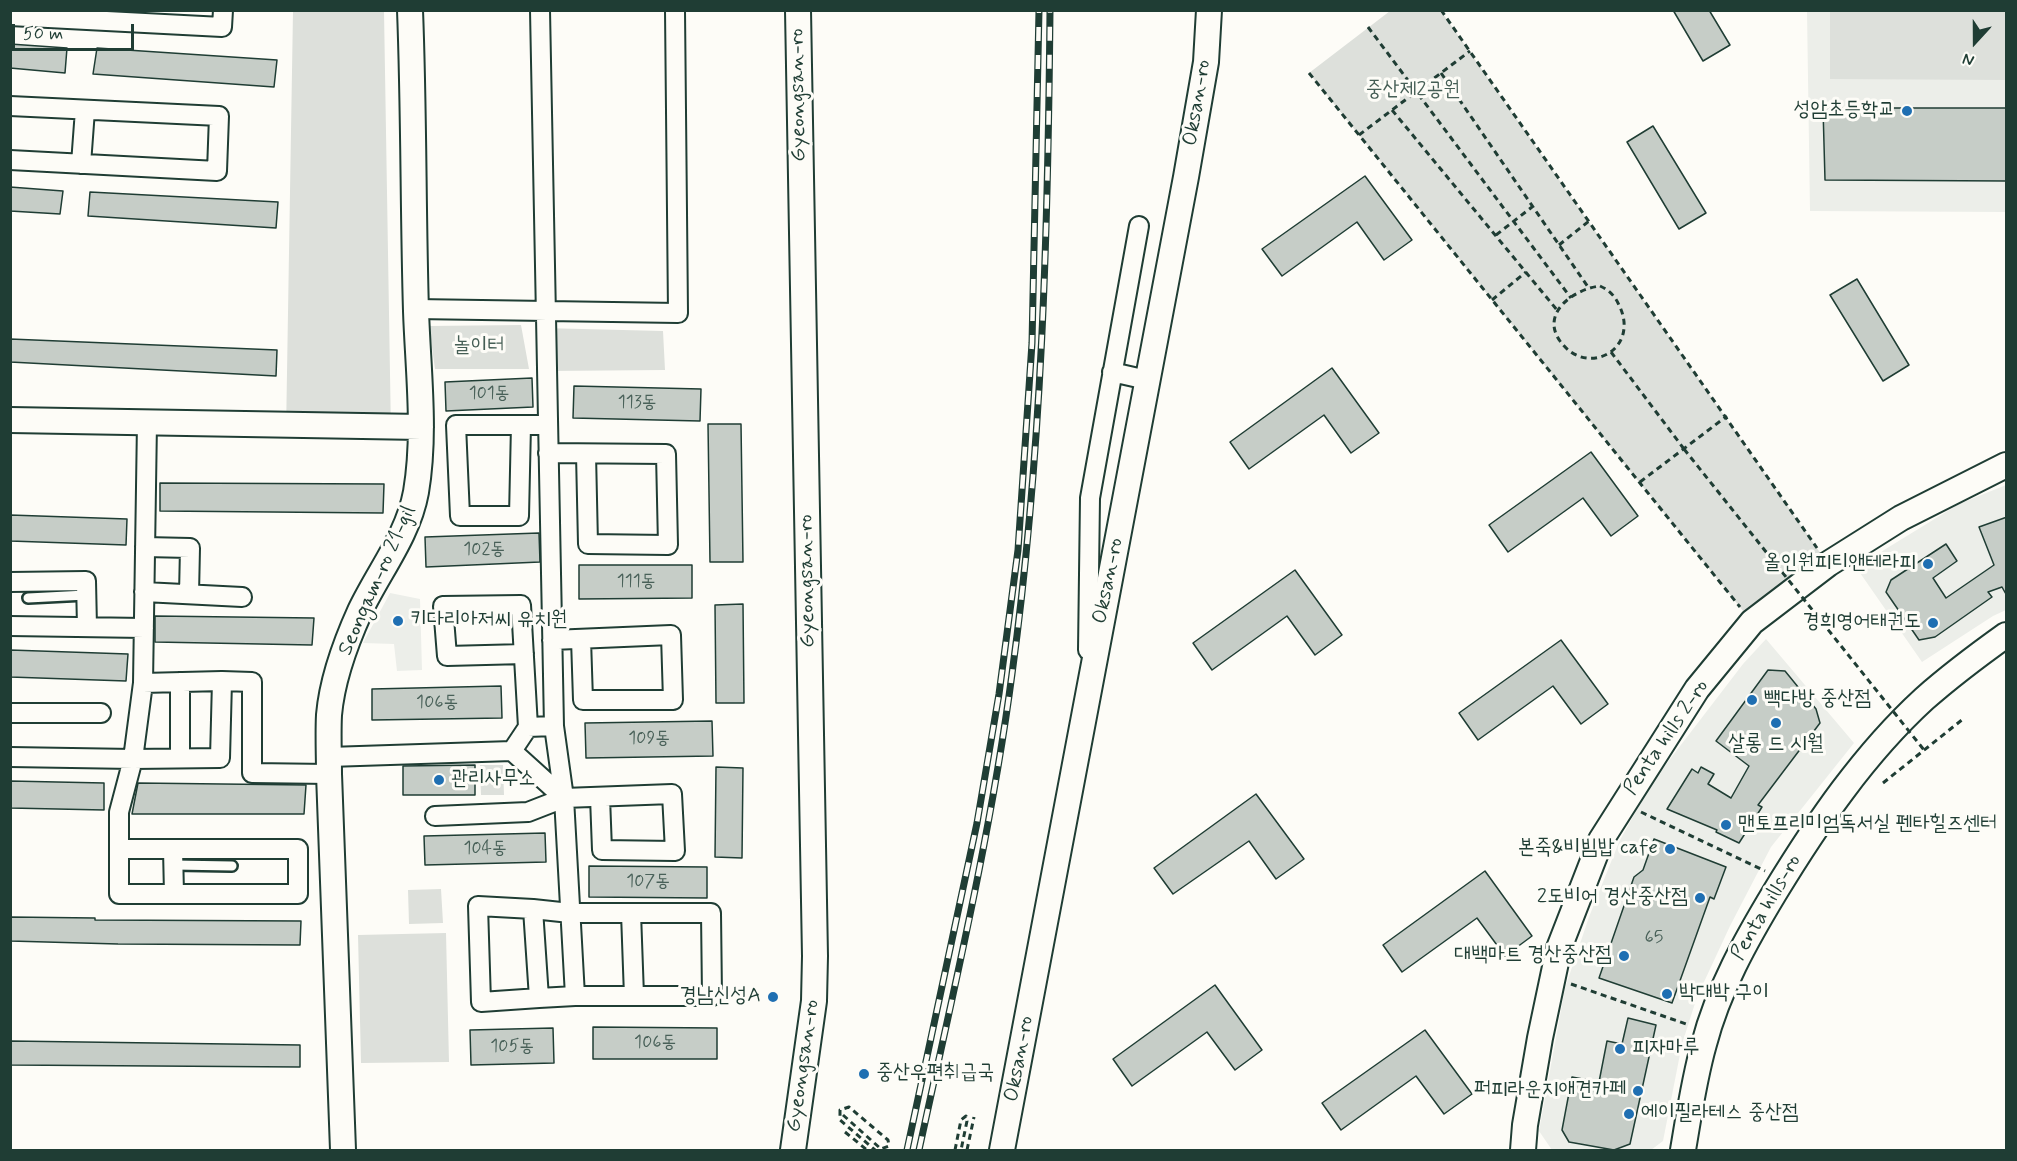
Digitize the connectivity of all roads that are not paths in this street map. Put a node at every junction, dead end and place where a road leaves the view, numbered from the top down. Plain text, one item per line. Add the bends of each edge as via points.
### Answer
1 (222, 10) edge
2 (410, 10) edge
3 (540, 10) edge
4 (675, 10) edge
5 (798, 10) edge
6 (1209, 10) edge
7 (10, 15) edge
8 (70, 15) edge
9 (10, 106) edge
10 (85, 110) junction
11 (10, 160) edge
12 (81, 164) junction
13 (1139, 226) dead end
14 (416, 309) junction
15 (545, 311) junction
16 (1112, 372) junction
17 (1147, 380) junction
18 (10, 420) edge
19 (147, 422) junction
20 (521, 425) junction
21 (547, 425) junction
22 (421, 427) junction
23 (548, 453) junction
24 (586, 454) junction
25 (2007, 465) edge
26 (145, 547) junction
27 (10, 582) edge
28 (144, 592) junction
29 (189, 594) junction
30 (86, 595) junction
31 (28, 597) dead end
32 (242, 597) dead end
33 (10, 626) edge
34 (87, 627) junction
35 (144, 628) junction
36 (2007, 635) edge
37 (581, 639) junction
38 (552, 640) junction
39 (524, 654) junction
40 (222, 681) junction
41 (180, 682) junction
42 (143, 683) junction
43 (1088, 691) junction
44 (10, 713) edge
45 (101, 713) dead end
46 (554, 726) junction
47 (528, 727) junction
48 (512, 751) junction
49 (10, 757) edge
50 (180, 757) junction
51 (132, 759) junction
52 (329, 766) junction
53 (600, 797) junction
54 (564, 798) junction
55 (435, 816) dead end
56 (119, 849) junction
57 (174, 857) junction
58 (232, 866) dead end
59 (174, 894) junction
60 (533, 909) junction
61 (570, 913) junction
62 (631, 913) junction
63 (575, 996) junction
64 (634, 996) junction
65 (539, 998) junction
66 (344, 1150) edge
67 (793, 1150) edge
68 (1002, 1150) edge
69 (1524, 1150) edge
70 (1683, 1150) edge

1 - 8 street via 222,27
2 - 14 street, Seongam-ro 21-gil
3 - 15 street
4 - 15 street via 678,313
5 - 67 street, Gyeongsan-ro via 815,956 814,1001
6 - 17 street, Oksan-ro via 1206,62
7 - 8 street
9 - 10 street
10 - 12 street
10 - 12 street via 219,116 216,171
11 - 12 street
13 - 16 street
14 - 15 street
14 - 22 street, Seongam-ro 21-gil
15 - 21 street
16 - 17 street
16 - 43 street via 1090,498
17 - 43 street, Oksan-ro
18 - 19 street
19 - 22 street
19 - 26 street
20 - 20 street via 456,425 460,516 519,516
20 - 21 street
21 - 23 street
22 - 52 street, Seongam-ro 21-gil via 419,472 406,527 361,609 334,685 329,715
23 - 24 street
23 - 38 street
24 - 24 street via 666,454 668,545 588,544
25 - 69 street, Penta hills 2-ro via 1901,518 1828,564 1752,622 1697,689 1602,840 1559,948 1525,1125
26 - 28 street
26 - 29 street via 190,548
27 - 30 street via 86,581
28 - 29 street
28 - 35 street
29 - 32 street
30 - 31 lane
30 - 34 street
33 - 34 street
34 - 35 street
35 - 42 street
36 - 70 street, Penta hills-ro via 1924,699 1885,739 1805,843 1730,972 1708,1032
37 - 37 street via 671,635 673,700 583,700
37 - 38 street
38 - 46 street
39 - 39 street via 521,605 443,606 447,656
39 - 47 street
40 - 41 street
40 - 50 street via 220,758
40 - 52 street via 252,682 252,774
41 - 42 street
41 - 50 street
42 - 51 street
43 - 68 street, Oksan-ro
44 - 45 street
46 - 47 street
46 - 54 street
47 - 48 street
48 - 52 street
48 - 54 street
49 - 51 street
50 - 51 street
51 - 56 street via 119,812
52 - 66 street, Seongam-ro 21-gil
53 - 53 street via 672,794 675,851 602,850
53 - 54 street
54 - 55 street via 528,812
54 - 61 street
56 - 57 street
56 - 59 street via 119,894
57 - 58 lane
57 - 59 street
57 - 59 street via 298,849 298,894
60 - 61 street
60 - 65 street
60 - 65 street via 478,906 481,1002
61 - 62 street
61 - 63 street
62 - 64 street
62 - 64 street via 711,913 712,996
63 - 64 street
63 - 65 street

